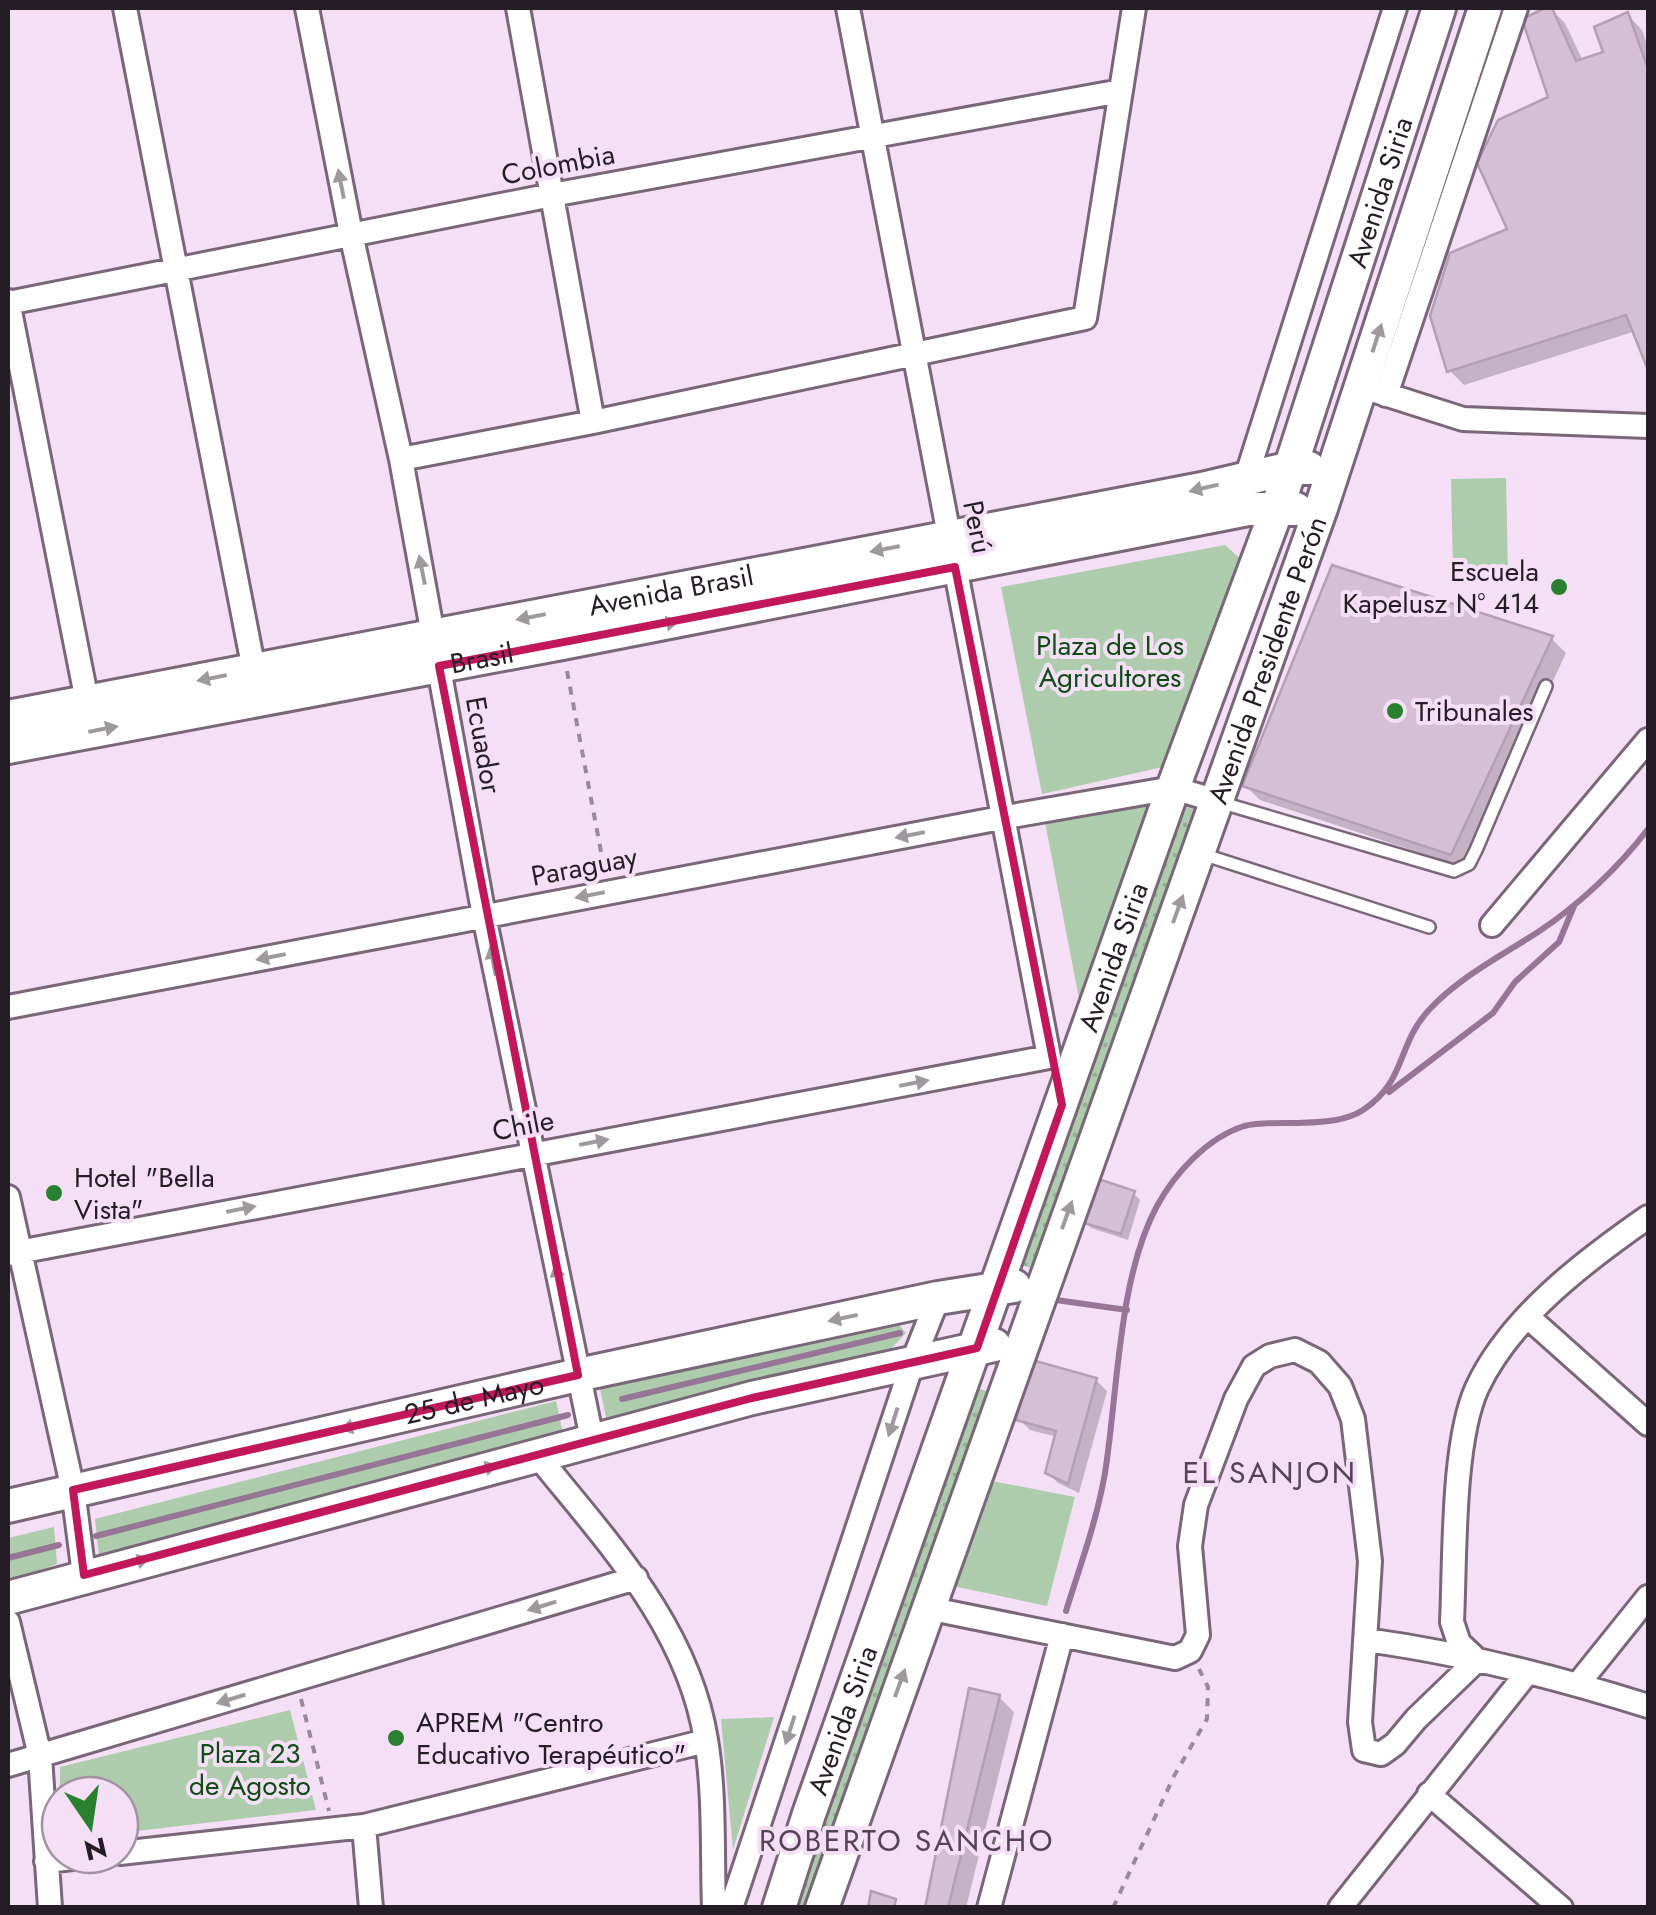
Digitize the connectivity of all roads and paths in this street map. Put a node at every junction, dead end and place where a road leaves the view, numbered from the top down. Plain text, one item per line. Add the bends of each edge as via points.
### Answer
1 (125, 8) edge
2 (307, 8) edge
3 (518, 8) edge
4 (848, 8) edge
5 (1134, 8) edge
6 (1394, 8) edge
7 (1438, 8) edge
8 (1486, 8) edge
9 (1516, 8) edge
10 (1121, 91) junction
11 (873, 135) junction
12 (552, 196) junction
13 (350, 234) junction
14 (177, 269) junction
15 (8, 302) edge
16 (915, 355) junction
17 (1374, 390) junction
18 (593, 422) junction
19 (1648, 426) edge
20 (401, 459) junction
21 (1290, 468) junction
22 (1334, 468) junction
23 (1246, 478) junction
24 (1321, 508) junction
25 (1277, 509) junction
26 (1206, 518) junction
27 (952, 552) junction
28 (1256, 560) junction
29 (562, 643) junction
30 (437, 651) junction
31 (254, 670) junction
32 (1546, 686) dead end
33 (87, 702) junction
34 (8, 716) edge
35 (1648, 740) edge
36 (8, 746) edge
37 (1173, 788) junction
38 (1216, 801) junction
39 (1006, 817) junction
40 (1198, 853) junction
41 (609, 892) junction
42 (484, 916) junction
43 (1492, 925) dead end
44 (1428, 927) dead end
45 (8, 1008) edge
46 (1049, 1057) junction
47 (1062, 1105) junction
48 (531, 1154) junction
49 (8, 1197) edge
50 (1648, 1217) edge
51 (13, 1253) edge
52 (996, 1289) junction
53 (1038, 1294) junction
54 (938, 1298) junction
55 (1528, 1317) junction
56 (1023, 1340) junction
57 (976, 1348) junction
58 (913, 1361) junction
59 (580, 1384) junction
60 (956, 1403) junction
61 (1648, 1424) edge
62 (590, 1430) junction
63 (536, 1455) junction
64 (73, 1490) junction
65 (8, 1506) edge
66 (84, 1564) junction
67 (636, 1578) junction
68 (1648, 1597) edge
69 (8, 1598) edge
70 (927, 1608) junction
71 (8, 1622) edge
72 (1062, 1635) junction
73 (1366, 1640) junction
74 (1190, 1651) junction
75 (1477, 1660) junction
76 (1527, 1673) junction
77 (297, 1680) junction
78 (1578, 1684) junction
79 (1648, 1706) edge
80 (706, 1742) junction
81 (40, 1756) junction
82 (8, 1765) edge
83 (41, 1775) edge
84 (1429, 1794) junction
85 (364, 1826) junction
86 (334, 1829) junction
87 (140, 1851) edge
88 (47, 1875) edge
89 (50, 1908) edge
90 (371, 1908) edge
91 (714, 1908) edge
92 (731, 1908) edge
93 (780, 1908) edge
94 (822, 1908) edge
95 (989, 1908) edge
96 (1112, 1908) edge
97 (1340, 1908) edge
98 (1561, 1908) edge

1 - 14 street
13 -> 2 street, Ecuador
3 - 12 street
4 - 11 street, Perú
5 - 10 street
6 - 23 street
7 - 21 street, Avenida Siria
17 -> 8 street, Avenida Presidente Perón
9 - 17 street
10 - 11 street, Colombia
10 - 16 street via 1085,318
11 - 12 street, Colombia
11 - 16 street, Perú
12 - 13 street, Colombia
12 - 18 street
13 - 14 street, Colombia
13 - 20 street, Ecuador
14 - 15 street, Colombia
14 - 31 street
15 - 33 street
16 - 18 street
16 - 27 street, Perú
17 - 19 street via 1463,419
17 - 22 street, Avenida Presidente Perón
18 - 20 street
30 -> 20 street, Ecuador
21 - 22 street, Avenida Brasil
21 - 23 street, Avenida Brasil
21 - 25 street, Avenida Siria
22 - 24 street, Avenida Presidente Perón
23 -> 27 street, Avenida Brasil
24 - 25 street, Avenida Brasil
24 - 38 street, Avenida Presidente Perón
25 - 26 street, Avenida Brasil
25 - 28 street, Avenida Siria
26 - 27 street, Avenida Brasil
26 - 28 street via 1237,535
29 -> 27 street, Brasil
27 -> 30 street, Avenida Brasil
27 - 39 street, Perú
28 - 37 street, Avenida Siria
29 - 30 street, Brasil
29 - 41 path
30 - 31 street, Avenida Brasil
36 -> 30 street, Brasil
30 - 42 street, Ecuador
31 -> 33 street, Avenida Brasil
32 - 38 lane via 1476,850 1469,864 1454,871
33 - 34 street, Avenida Brasil
35 - 43 street
37 - 38 street
37 - 39 street, Paraguay
37 - 47 street, Avenida Siria
38 - 40 street, Avenida Presidente Perón
39 -> 41 street, Paraguay
39 - 46 street, Perú
40 - 44 lane
53 -> 40 street, Avenida Presidente Perón
41 -> 42 street, Paraguay
42 -> 45 street, Paraguay
48 -> 42 street, Ecuador
46 - 47 street
48 -> 46 street, Chile
47 - 52 street, Avenida Siria
51 -> 48 street, Chile
59 -> 48 street, Ecuador
49 - 51 street
50 - 55 street via 1584,1261
51 - 64 street
52 - 53 street, 25 de Mayo
52 - 54 street, 25 de Mayo
52 - 57 street, Avenida Siria
53 - 56 street, Avenida Siria
54 - 58 street
54 -> 59 street, 25 de Mayo
55 - 61 street
55 - 75 street via 1496,1354 1465,1427 1452,1622 1459,1643
56 - 57 street
56 - 70 street, Avenida Siria
57 - 58 street
57 - 60 street, Avenida Siria
58 - 60 street
58 - 62 street
58 -> 92 street
59 - 62 street, Ecuador
59 -> 64 street, 25 de Mayo
60 - 93 street, Avenida Siria
62 - 63 street
66 -> 63 street
63 - 67 street
64 - 65 street, 25 de Mayo
64 - 66 street
66 - 69 street
67 -> 77 street
67 - 80 street via 678,1650
68 - 78 street
70 - 72 street
94 -> 70 street, Avenida Siria
71 - 81 street
72 - 74 street via 1175,1658
72 - 95 street
73 - 74 street via 1370,1561 1353,1418 1340,1386 1320,1362 1294,1350 1254,1366 1196,1505 1190,1546 1198,1635
73 - 75 street
73 - 75 street via 1360,1722 1364,1750 1381,1754
74 - 96 path via 1208,1687 1208,1720
75 - 76 street
76 - 78 street
76 - 84 street
77 -> 81 street
77 - 86 path
78 - 79 street
80 - 85 street
80 - 91 street
81 - 82 street
81 - 83 street
84 - 97 street
84 - 98 street
85 - 86 street
85 - 90 street
86 - 87 street
88 - 89 street

